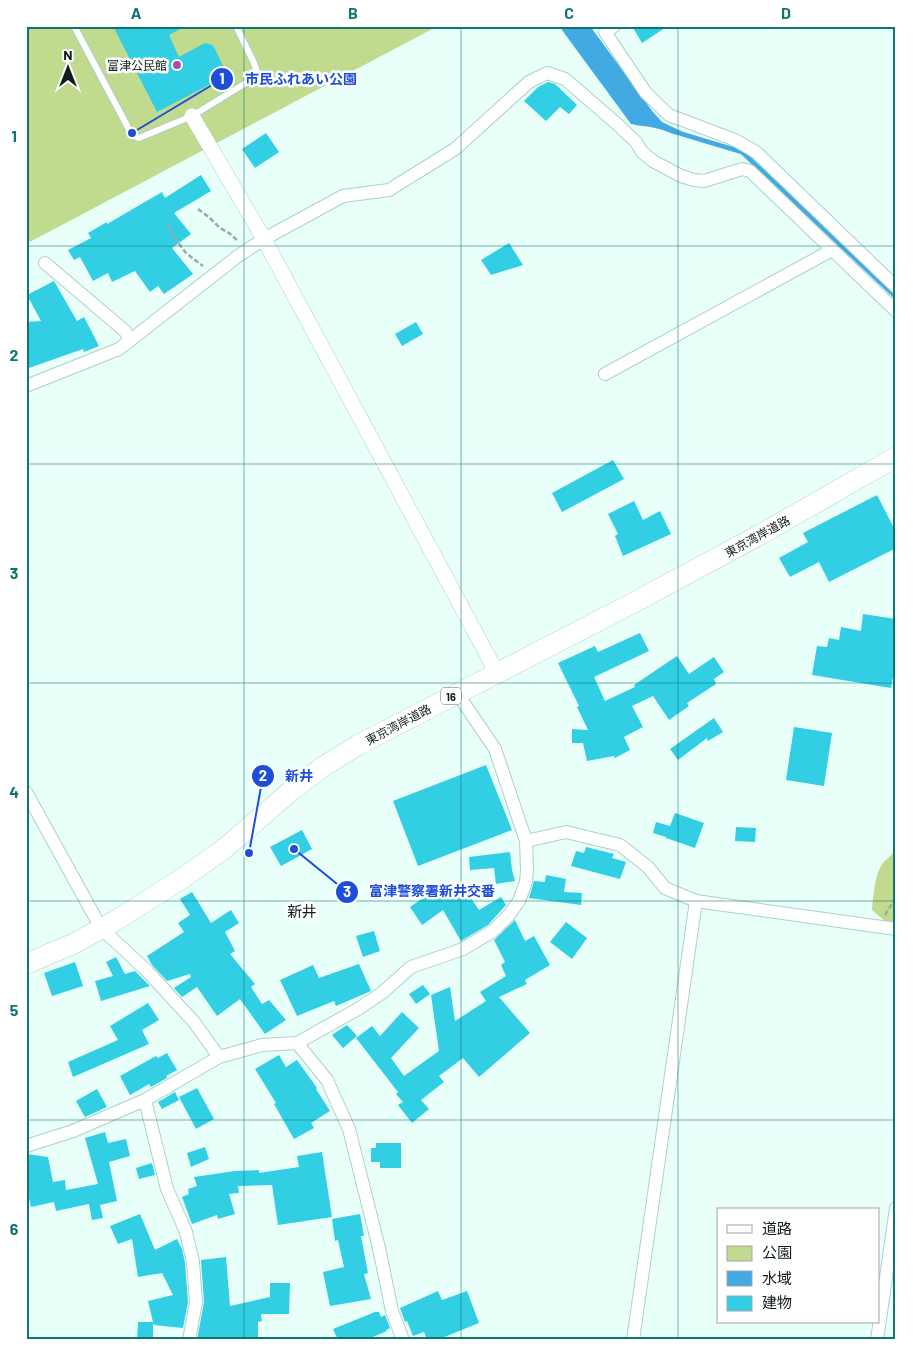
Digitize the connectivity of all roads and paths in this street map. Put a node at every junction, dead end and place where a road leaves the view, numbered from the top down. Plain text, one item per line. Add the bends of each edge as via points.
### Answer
1 (74, 26) edge
2 (236, 26) edge
3 (614, 26) edge
4 (192, 116) junction
5 (198, 209) dead end
6 (168, 224) dead end
7 (264, 239) junction
8 (247, 250) junction
9 (832, 250) junction
10 (45, 263) dead end
11 (216, 273) junction
12 (896, 287) edge
13 (896, 311) edge
14 (130, 340) junction
15 (605, 374) dead end
16 (26, 386) edge
17 (896, 457) edge
18 (497, 673) junction
19 (457, 693) junction
20 (26, 792) edge
21 (526, 841) junction
22 (896, 897) edge
23 (696, 901) junction
24 (878, 927) junction
25 (101, 928) junction
26 (896, 929) edge
27 (26, 964) edge
28 (297, 1043) junction
29 (219, 1057) junction
30 (145, 1100) junction
31 (26, 1146) edge
32 (896, 1208) edge
33 (880, 1314) edge
34 (878, 1324) edge
35 (189, 1340) edge
36 (403, 1340) edge
37 (633, 1340) edge
38 (876, 1340) edge

1 - 4 lane via 132,135 138,138
2 - 4 lane via 257,72 254,78
3 - 12 street via 605,32 646,93 669,115 735,140 756,152
4 - 7 street
5 - 8 path
6 - 11 path via 186,254
7 - 8 street
7 - 9 street via 343,196 389,190 456,149 528,82 547,72 565,79 636,142 642,152 681,176 704,181 742,169 750,171
7 - 18 street
8 - 11 street
9 - 13 street
9 - 15 street
10 - 14 street via 125,331
11 - 14 street
14 - 16 street via 119,349
17 - 18 highway, 東京湾岸道路 / 16 via 755,538
18 - 19 highway, 東京湾岸道路 / 16
19 - 21 street via 495,749
19 - 25 highway, 東京湾岸道路 / 16 via 324,766 225,848
20 - 25 street
21 - 23 street via 566,832 620,845 648,867 665,888
21 - 28 street via 526,882 519,901 493,931 463,949 411,966 382,993
22 - 24 path
23 - 24 street
23 - 37 street
24 - 26 street
25 - 27 highway, 東京湾岸道路 / 16
25 - 29 street via 194,1022
28 - 29 street via 262,1046
28 - 36 street via 328,1080 349,1129 392,1311
29 - 30 street
30 - 31 street via 73,1131
30 - 35 street via 167,1189 186,1232 193,1262 196,1302
32 - 33 street
34 - 38 street

